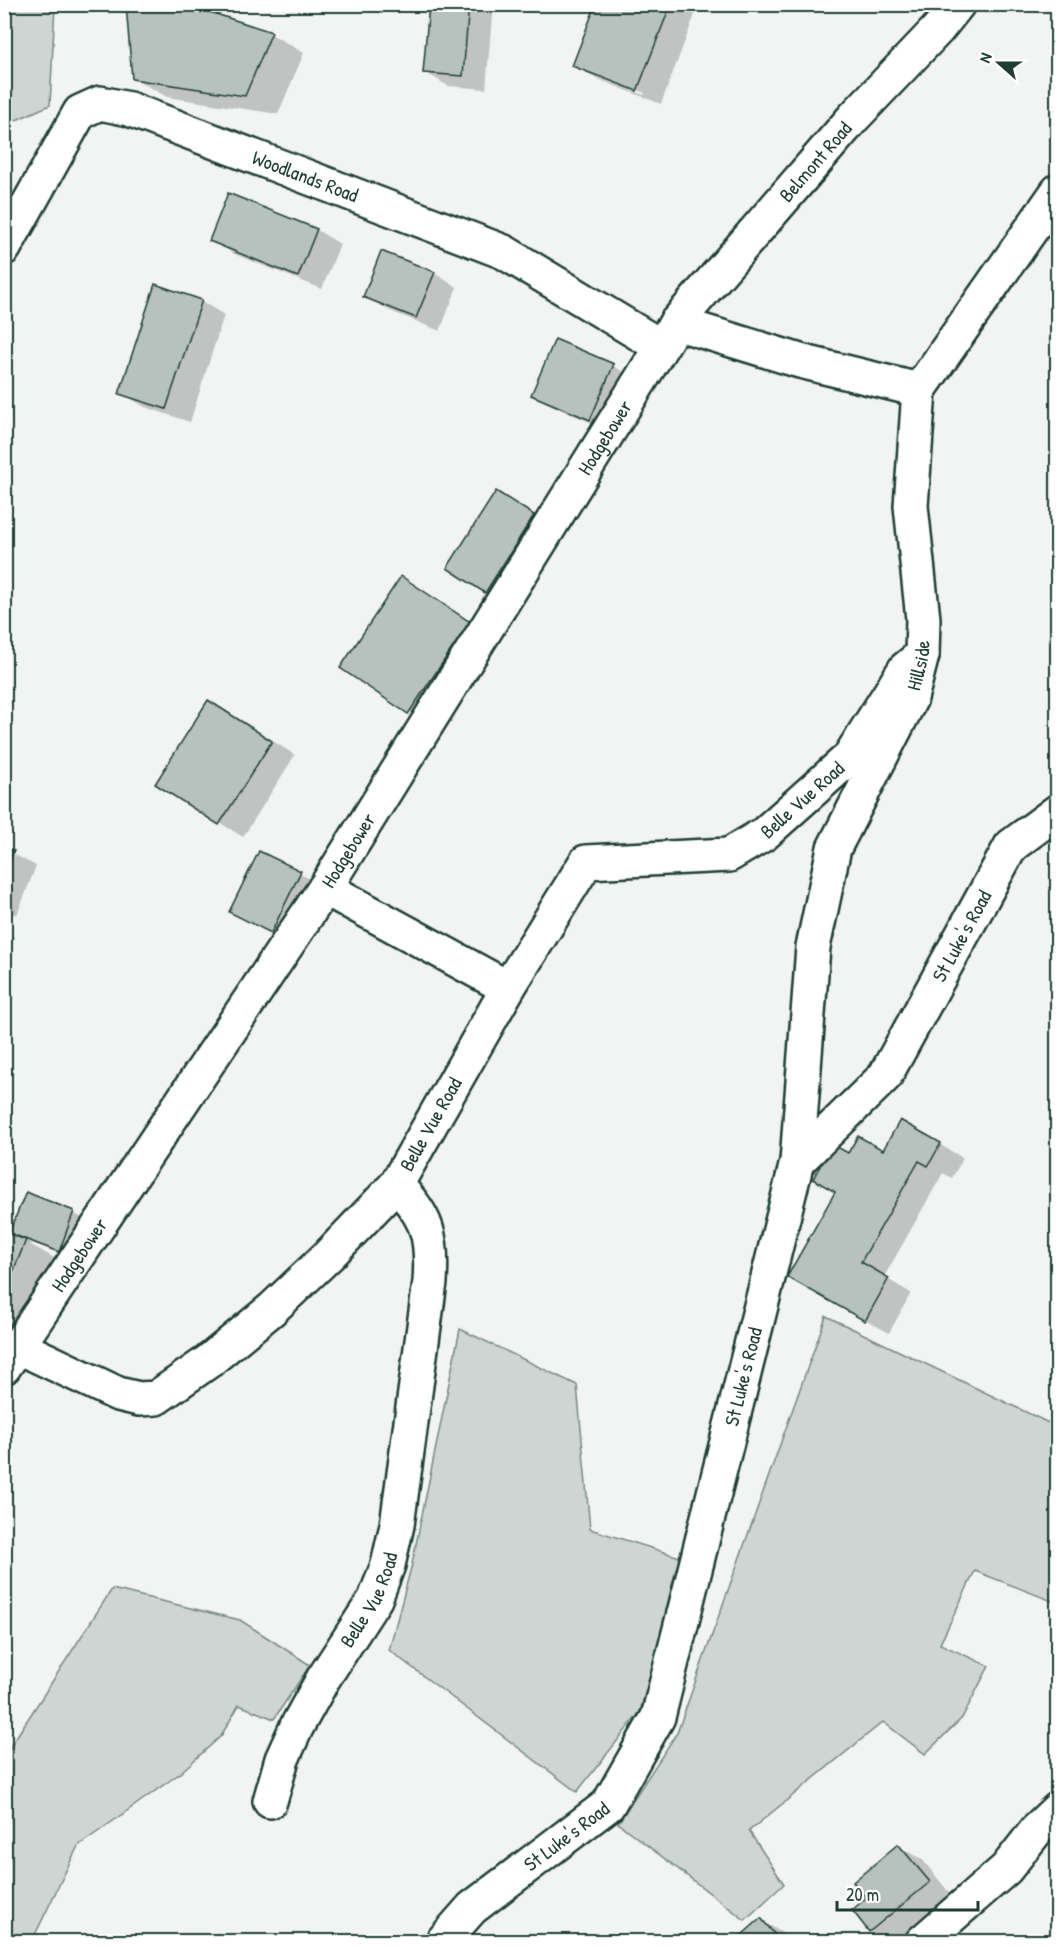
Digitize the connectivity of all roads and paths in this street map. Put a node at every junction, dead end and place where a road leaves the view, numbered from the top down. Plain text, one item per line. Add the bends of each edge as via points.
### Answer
1 (958, 4) edge
2 (1058, 191) edge
3 (4, 248) edge
4 (668, 335) junction
5 (919, 390) junction
6 (922, 655) junction
7 (1058, 811) edge
8 (325, 888) junction
9 (508, 988) junction
10 (797, 1162) junction
11 (396, 1185) junction
12 (12, 1357) edge
13 (270, 1801) dead end
14 (1058, 1809) edge
15 (442, 1941) edge
16 (922, 1941) edge

1 - 4 street, Belmont Road via 854,117
2 - 5 street
3 - 4 street, Woodlands Road via 80,112 100,103 129,110 504,252
4 - 5 street, Woodlands Road
4 - 8 street, Hodgebower
5 - 6 street, Hillside via 911,506
6 - 9 street, Belle Vue Road via 905,669 849,758 755,840 729,855 586,862
6 - 10 street, Hillside via 911,698 834,848 813,947
7 - 10 street, St Luke's Road via 1011,846 885,1076
8 - 9 street
8 - 12 street, Hodgebower
9 - 11 street, Belle Vue Road
10 - 15 street, St Luke's Road via 658,1717 608,1805 472,1908
11 - 12 street via 272,1309 156,1398 118,1394
11 - 13 street, Belle Vue Road via 418,1211 432,1251 397,1525 375,1599 297,1726
14 - 16 street via 1006,1869

